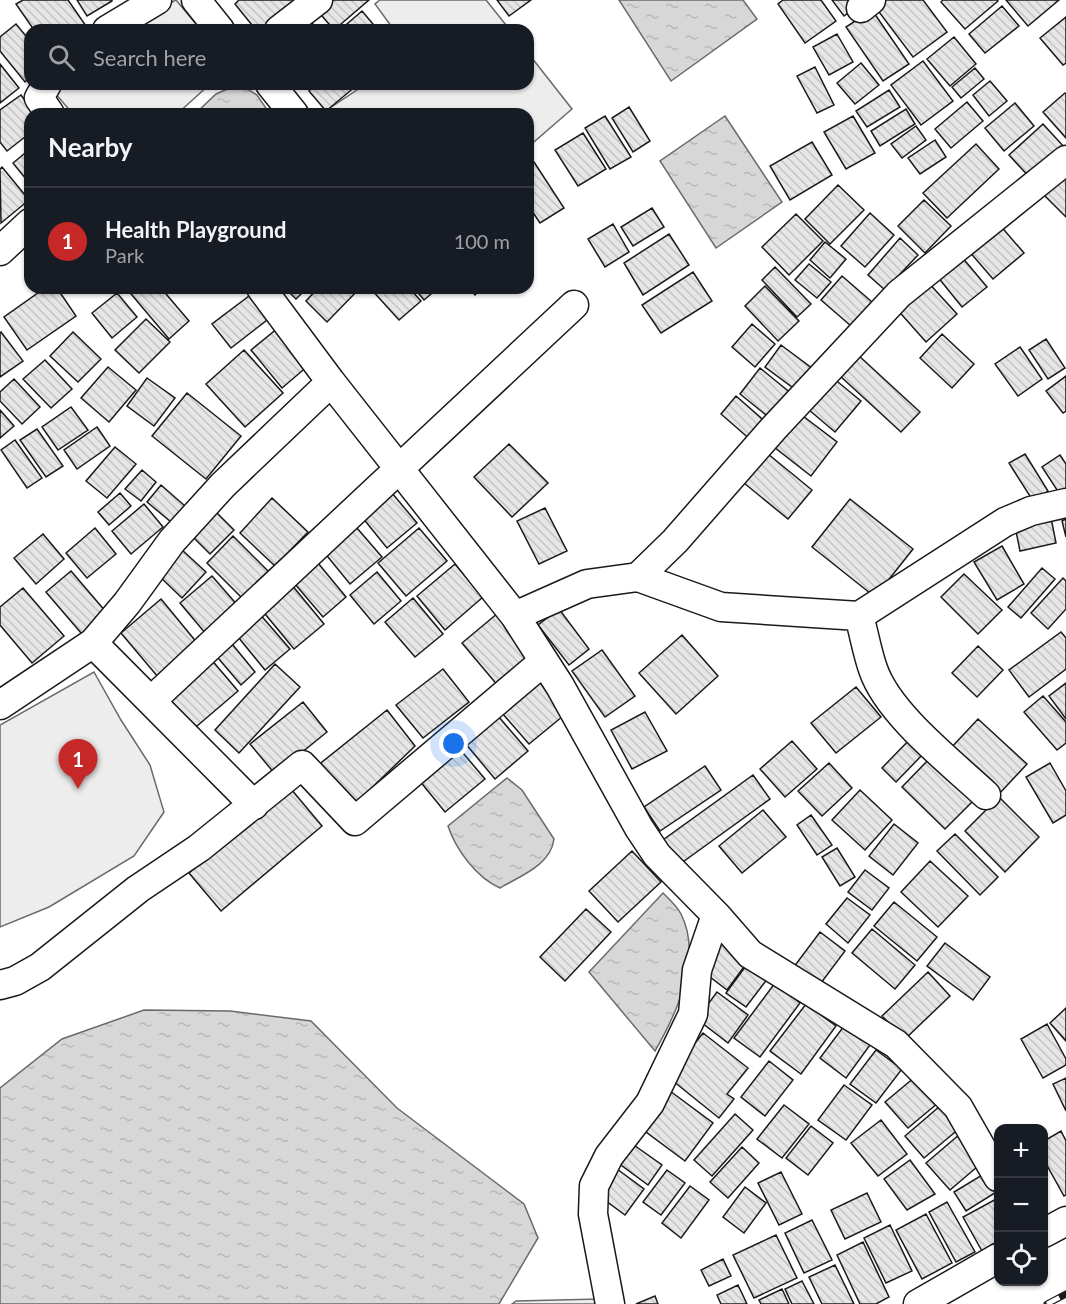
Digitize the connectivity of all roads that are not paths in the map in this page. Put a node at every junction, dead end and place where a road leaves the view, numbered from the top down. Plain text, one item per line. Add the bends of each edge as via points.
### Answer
1 (157, 0) edge
2 (196, 0) edge
3 (318, 0) edge
4 (117, 24) edge
5 (215, 24) edge
6 (287, 24) edge
7 (44, 90) edge
8 (275, 90) edge
9 (46, 108) edge
10 (289, 108) edge
11 (1066, 160) edge
12 (24, 229) edge
13 (0, 252) edge
14 (265, 294) edge
15 (574, 304) dead end
16 (331, 382) junction
17 (399, 468) junction
18 (1066, 503) edge
19 (638, 577) junction
20 (515, 616) junction
21 (859, 616) junction
22 (93, 643) junction
23 (544, 661) junction
24 (151, 702) junction
25 (0, 705) edge
26 (986, 795) dead end
27 (254, 805) junction
28 (716, 915) junction
29 (0, 985) edge
30 (994, 1168) edge
31 (1066, 1221) edge
32 (1046, 1232) edge
33 (994, 1261) edge
34 (610, 1304) edge
35 (918, 1304) edge

1 - 4 street
2 - 5 street
3 - 6 street
7 - 9 street via 39,98
8 - 10 street
11 - 19 street via 899,294
12 - 13 street
14 - 16 street
15 - 17 street
16 - 17 street
16 - 22 street via 223,485 172,540
17 - 20 street
17 - 24 street
18 - 21 street via 1005,522
19 - 20 street via 587,584
19 - 21 street via 721,607
20 - 23 street
21 - 26 street via 873,671 888,696 911,725
22 - 24 street
22 - 25 street
23 - 27 street via 355,821 302,765
23 - 28 street via 657,855
24 - 27 street
27 - 29 street via 138,889 40,968
28 - 30 street via 750,954 896,1044 958,1107
28 - 34 street via 697,970 693,1014 650,1103 609,1156 594,1185 593,1214
31 - 32 street
33 - 35 street

